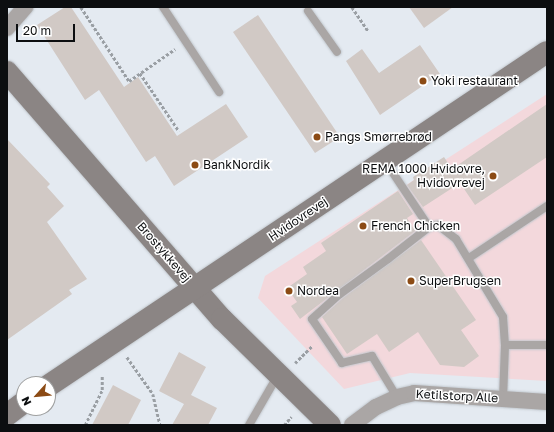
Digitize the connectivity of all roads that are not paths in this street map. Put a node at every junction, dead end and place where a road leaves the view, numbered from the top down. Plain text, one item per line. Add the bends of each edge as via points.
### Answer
1 (25, 7) edge
2 (163, 7) edge
3 (308, 11) dead end
4 (7, 28) edge
5 (337, 52) dead end
6 (547, 52) edge
7 (7, 72) edge
8 (219, 92) dead end
9 (385, 160) junction
10 (547, 206) edge
11 (429, 228) junction
12 (469, 258) junction
13 (195, 287) junction
14 (505, 345) junction
15 (547, 345) edge
16 (280, 375) junction
17 (56, 381) edge
18 (397, 397) junction
19 (503, 399) junction
20 (547, 402) edge
21 (16, 408) edge
22 (7, 415) edge
23 (249, 425) edge
24 (330, 425) edge
25 (352, 425) edge

1 - 4 street
2 - 8 lane
3 - 5 lane
6 - 9 street, Hvidovrevej
7 - 13 street, Brostykkevej
9 - 11 lane
9 - 13 street, Hvidovrevej
10 - 12 lane
11 - 12 lane via 438,225 456,239
11 - 18 lane via 340,294 312,319 342,363 372,356
12 - 14 lane via 503,317
13 - 16 street, Brostykkevej via 222,318
13 - 17 street, Hvidovrevej
14 - 15 lane
14 - 19 lane
16 - 23 lane
16 - 24 street, Brostykkevej
18 - 19 street, Ketilstorp Alle via 414,393
18 - 25 street, Ketilstorp Alle via 376,407
19 - 20 street, Ketilstorp Alle
21 - 22 street

